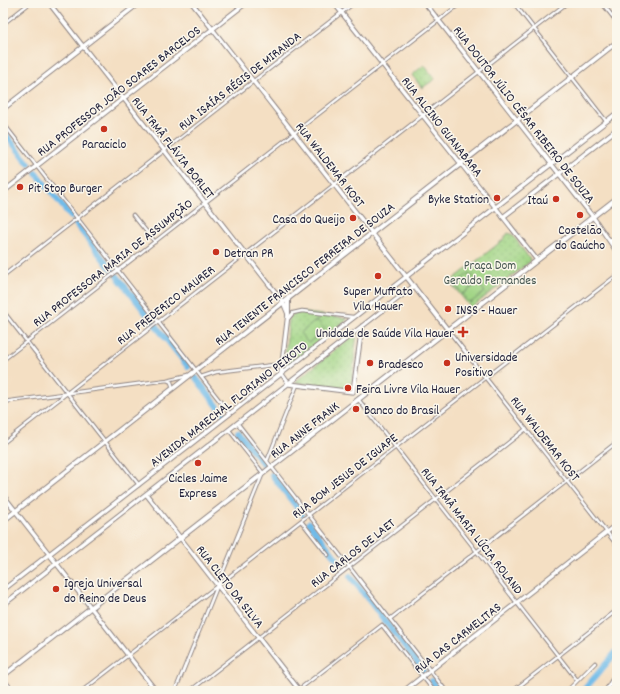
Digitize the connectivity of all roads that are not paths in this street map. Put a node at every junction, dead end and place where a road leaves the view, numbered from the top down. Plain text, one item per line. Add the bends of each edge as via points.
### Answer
1 (30, 3) edge
2 (49, 3) edge
3 (139, 3) edge
4 (192, 3) edge
5 (246, 3) edge
6 (334, 3) edge
7 (354, 3) edge
8 (424, 3) edge
9 (461, 3) edge
10 (514, 3) edge
11 (567, 3) edge
12 (602, 3) edge
13 (342, 12) junction
14 (438, 20) junction
15 (617, 22) edge
16 (3, 24) edge
17 (212, 29) junction
18 (534, 29) junction
19 (617, 42) edge
20 (83, 46) junction
21 (382, 64) junction
22 (479, 72) junction
23 (572, 77) junction
24 (253, 81) junction
25 (124, 98) junction
26 (3, 109) edge
27 (617, 113) edge
28 (423, 116) junction
29 (517, 120) junction
30 (606, 121) junction
31 (3, 123) edge
32 (616, 131) edge
33 (294, 133) junction
34 (164, 150) junction
35 (461, 164) junction
36 (551, 164) junction
37 (37, 166) junction
38 (559, 174) junction
39 (334, 185) junction
40 (3, 192) edge
41 (617, 198) edge
42 (205, 202) junction
43 (495, 207) junction
44 (133, 215) dead end
45 (503, 217) junction
46 (593, 217) junction
47 (77, 218) junction
48 (372, 233) junction
49 (609, 239) junction
50 (154, 242) junction
51 (617, 246) edge
52 (617, 252) edge
53 (245, 254) junction
54 (537, 260) junction
55 (118, 270) junction
56 (617, 275) edge
57 (3, 276) edge
58 (406, 276) junction
59 (414, 286) junction
60 (288, 298) junction
61 (283, 302) junction
62 (3, 311) edge
63 (288, 314) junction
64 (354, 317) junction
65 (287, 320) junction
66 (157, 323) junction
67 (362, 326) junction
68 (448, 330) junction
69 (27, 341) junction
70 (3, 360) edge
71 (281, 364) junction
72 (196, 370) junction
73 (281, 373) junction
74 (190, 375) junction
75 (201, 377) junction
76 (486, 377) junction
77 (167, 380) junction
78 (289, 384) junction
79 (297, 385) junction
80 (173, 388) junction
81 (353, 392) junction
82 (67, 393) junction
83 (358, 399) junction
84 (3, 402) edge
85 (230, 414) junction
86 (238, 424) junction
87 (526, 429) junction
88 (230, 430) junction
89 (105, 441) junction
90 (617, 442) edge
91 (3, 443) edge
92 (396, 447) junction
93 (267, 462) junction
94 (271, 467) junction
95 (263, 474) junction
96 (567, 481) junction
97 (139, 485) junction
98 (146, 494) junction
99 (3, 495) edge
100 (436, 499) junction
101 (16, 511) junction
102 (309, 515) junction
103 (3, 520) edge
104 (301, 521) junction
105 (617, 524) edge
106 (607, 532) junction
107 (180, 538) junction
108 (617, 545) edge
109 (477, 551) junction
110 (49, 554) junction
111 (328, 555) dead end
112 (57, 564) junction
113 (349, 567) junction
114 (218, 586) junction
115 (3, 590) edge
116 (517, 603) junction
117 (3, 605) edge
118 (91, 608) junction
119 (617, 610) edge
120 (390, 619) junction
121 (258, 638) junction
122 (128, 655) junction
123 (558, 656) junction
124 (595, 663) dead end
125 (430, 671) junction
126 (617, 672) edge
127 (423, 676) junction
128 (3, 677) edge
129 (615, 678) edge
130 (577, 680) junction
131 (13, 691) edge
132 (82, 691) edge
133 (156, 691) edge
134 (176, 691) edge
135 (190, 691) edge
136 (299, 691) edge
137 (404, 691) edge
138 (434, 691) edge
139 (446, 691) edge
140 (513, 691) edge
141 (567, 691) edge
142 (606, 691) edge

1 - 16 street
2 - 20 street, RUA IRMÃ FLÁVIA BORLET
3 - 20 street
4 - 17 street, RUA WALDEMAR KOST
5 - 17 street, RUA PROFESSOR JOÃO SOARES BARCELOS
6 - 13 street, RUA ALCINO GUANABARA
7 - 13 street, RUA ISAÍAS RÉGIS DE MIRANDA
8 - 14 street, RUA DOUTOR JÚLIO CÉSAR RIBEIRO DE SOUZA
9 - 14 street, RUA PROFESSORA MARIA DE ASSUMPÇÃO
10 - 18 street
11 - 18 street, RUA FREDERICO MAURER
12 - 15 street
13 - 21 street, RUA ALCINO GUANABARA
13 - 24 street, RUA ISAÍAS RÉGIS DE MIRANDA
14 - 21 street, RUA PROFESSORA MARIA DE ASSUMPÇÃO
14 - 22 street, RUA DOUTOR JÚLIO CÉSAR RIBEIRO DE SOUZA
17 - 24 street, RUA WALDEMAR KOST
17 - 25 street, RUA PROFESSOR JOÃO SOARES BARCELOS
18 - 22 street, RUA FREDERICO MAURER
18 - 23 street
19 - 23 main road, RUA TENENTE FRANCISCO FERREIRA DE SOUZA
20 - 25 street, RUA IRMÃ FLÁVIA BORLET
20 - 26 street
21 - 28 street, RUA ALCINO GUANABARA
21 - 33 street, RUA PROFESSORA MARIA DE ASSUMPÇÃO
22 - 28 street, RUA FREDERICO MAURER
22 - 29 street, RUA DOUTOR JÚLIO CÉSAR RIBEIRO DE SOUZA
23 - 29 main road, RUA TENENTE FRANCISCO FERREIRA DE SOUZA
23 - 30 street
24 - 33 street, RUA WALDEMAR KOST
24 - 34 street, RUA ISAÍAS RÉGIS DE MIRANDA
25 - 34 street, RUA IRMÃ FLÁVIA BORLET
25 - 37 street, RUA PROFESSOR JOÃO SOARES BARCELOS
27 - 30 street, AVENIDA MARECHAL FLORIANO PEIXOTO
28 - 35 street, RUA ALCINO GUANABARA
28 - 39 street, RUA FREDERICO MAURER
29 - 35 main road, RUA TENENTE FRANCISCO FERREIRA DE SOUZA
29 - 36 street, RUA DOUTOR JÚLIO CÉSAR RIBEIRO DE SOUZA
30 - 36 street, AVENIDA MARECHAL FLORIANO PEIXOTO
31 - 37 street
32 - 38 street
33 - 39 street, RUA WALDEMAR KOST
33 - 42 street, RUA PROFESSORA MARIA DE ASSUMPÇÃO
34 - 42 street, RUA IRMÃ FLÁVIA BORLET
34 - 47 street, RUA ISAÍAS RÉGIS DE MIRANDA
35 - 43 street, RUA ALCINO GUANABARA
35 - 48 main road, RUA TENENTE FRANCISCO FERREIRA DE SOUZA
36 - 38 street, RUA DOUTOR JÚLIO CÉSAR RIBEIRO DE SOUZA
36 - 43 street, AVENIDA MARECHAL FLORIANO PEIXOTO
37 - 40 street, RUA PROFESSOR JOÃO SOARES BARCELOS
37 - 47 street
38 - 45 street
38 - 46 street, RUA DOUTOR JÚLIO CÉSAR RIBEIRO DE SOUZA
39 - 48 street, RUA WALDEMAR KOST
39 - 53 street, RUA FREDERICO MAURER
41 - 46 main road, RUA ANNE FRANK
42 - 50 street, RUA PROFESSORA MARIA DE ASSUMPÇÃO
42 - 53 street, RUA IRMÃ FLÁVIA BORLET
43 - 45 street, RUA ALCINO GUANABARA
43 - 58 street, AVENIDA MARECHAL FLORIANO PEIXOTO
44 - 50 street
45 - 54 street, RUA ALCINO GUANABARA
46 - 49 street, RUA DOUTOR JÚLIO CÉSAR RIBEIRO DE SOUZA
46 - 54 main road, RUA ANNE FRANK
47 - 55 street
47 - 57 street, RUA ISAÍAS RÉGIS DE MIRANDA
48 - 58 street, RUA WALDEMAR KOST
48 - 60 main road, RUA TENENTE FRANCISCO FERREIRA DE SOUZA
49 - 51 street, RUA DOUTOR JÚLIO CÉSAR RIBEIRO DE SOUZA
49 - 52 street, RUA DOUTOR JÚLIO CÉSAR RIBEIRO DE SOUZA
50 - 55 street, RUA PROFESSORA MARIA DE ASSUMPÇÃO
53 - 61 street, RUA IRMÃ FLÁVIA BORLET
53 - 66 street, RUA FREDERICO MAURER
54 - 68 main road, RUA ANNE FRANK
55 - 66 street
55 - 69 street, RUA PROFESSORA MARIA DE ASSUMPÇÃO
56 - 76 street, RUA BOM JESUS DE IGUAPE
58 - 59 street, RUA WALDEMAR KOST
58 - 64 street, AVENIDA MARECHAL FLORIANO PEIXOTO
59 - 67 street, AVENIDA MARECHAL FLORIANO PEIXOTO
59 - 68 street, RUA WALDEMAR KOST
60 - 61 main road, RUA TENENTE FRANCISCO FERREIRA DE SOUZA
60 - 63 main road
61 - 63 street, RUA IRMÃ FLÁVIA BORLET
61 - 72 main road, RUA TENENTE FRANCISCO FERREIRA DE SOUZA
62 - 69 street
63 - 65 street
64 - 65 street via 302,311 293,313
64 - 73 street, AVENIDA MARECHAL FLORIANO PEIXOTO
65 - 71 street
66 - 72 street
66 - 82 street, RUA FREDERICO MAURER
67 - 78 street, AVENIDA MARECHAL FLORIANO PEIXOTO
67 - 81 street
68 - 76 street, RUA WALDEMAR KOST
68 - 83 main road, RUA ANNE FRANK
69 - 70 street, RUA PROFESSORA MARIA DE ASSUMPÇÃO
69 - 82 street
71 - 73 street
71 - 75 street via 216,372
72 - 74 main road, RUA TENENTE FRANCISCO FERREIRA DE SOUZA
72 - 75 street
73 - 78 street
73 - 85 street, AVENIDA MARECHAL FLORIANO PEIXOTO
74 - 77 street
74 - 80 main road, RUA TENENTE FRANCISCO FERREIRA DE SOUZA
75 - 85 street
76 - 87 street, RUA WALDEMAR KOST
76 - 92 street, RUA BOM JESUS DE IGUAPE
77 - 80 street
77 - 82 street
78 - 79 street
78 - 86 street, AVENIDA MARECHAL FLORIANO PEIXOTO
79 - 81 street
79 - 93 street
80 - 89 main road, RUA TENENTE FRANCISCO FERREIRA DE SOUZA
81 - 83 street, RUA IRMÃ MARIA LÚCIA ROLAND
82 - 84 street
82 - 89 street
82 - 91 street, RUA FREDERICO MAURER
83 - 92 street, RUA IRMÃ MARIA LÚCIA ROLAND
83 - 94 main road, RUA ANNE FRANK
85 - 97 street, AVENIDA MARECHAL FLORIANO PEIXOTO
86 - 88 street, AVENIDA MARECHAL FLORIANO PEIXOTO
86 - 93 street
87 - 96 street, RUA WALDEMAR KOST
87 - 100 street, RUA CARLOS DE LAET
88 - 95 street
88 - 98 street, AVENIDA MARECHAL FLORIANO PEIXOTO
89 - 97 street
89 - 101 main road, RUA TENENTE FRANCISCO FERREIRA DE SOUZA
90 - 96 street
92 - 100 street, RUA IRMÃ MARIA LÚCIA ROLAND
92 - 102 street, RUA BOM JESUS DE IGUAPE
93 - 94 street
94 - 95 main road, RUA ANNE FRANK
94 - 102 street
95 - 107 main road, RUA ANNE FRANK
95 - 114 street
96 - 106 street, RUA WALDEMAR KOST
96 - 109 street
97 - 110 street, AVENIDA MARECHAL FLORIANO PEIXOTO
98 - 107 street, RUA CLETO DA SILVA
98 - 112 street, AVENIDA MARECHAL FLORIANO PEIXOTO
99 - 101 street
100 - 109 street, RUA IRMÃ MARIA LÚCIA ROLAND
100 - 113 street, RUA CARLOS DE LAET
101 - 103 main road, RUA TENENTE FRANCISCO FERREIRA DE SOUZA
101 - 110 street
102 - 104 street, RUA BOM JESUS DE IGUAPE
102 - 113 street
104 - 111 street
104 - 114 street, RUA BOM JESUS DE IGUAPE
105 - 106 street, RUA DAS CARMELITAS
106 - 108 street, RUA WALDEMAR KOST
106 - 116 street, RUA DAS CARMELITAS
107 - 114 street, RUA CLETO DA SILVA
107 - 118 main road, RUA ANNE FRANK
109 - 116 street, RUA IRMÃ MARIA LÚCIA ROLAND
109 - 120 street
110 - 112 street
110 - 115 street, AVENIDA MARECHAL FLORIANO PEIXOTO
112 - 117 street, AVENIDA MARECHAL FLORIANO PEIXOTO
112 - 118 street
113 - 120 street
113 - 121 street, RUA CARLOS DE LAET
114 - 121 street, RUA CLETO DA SILVA
114 - 122 street, RUA BOM JESUS DE IGUAPE
114 - 134 street
116 - 123 street, RUA IRMÃ MARIA LÚCIA ROLAND
116 - 125 street, RUA DAS CARMELITAS
118 - 122 street
118 - 128 main road, RUA ANNE FRANK
119 - 123 street
120 - 125 street
121 - 135 street, RUA CARLOS DE LAET
121 - 136 street, RUA CLETO DA SILVA
122 - 132 street, RUA BOM JESUS DE IGUAPE
122 - 133 street
123 - 130 street, RUA IRMÃ MARIA LÚCIA ROLAND
123 - 140 street
124 - 130 street
125 - 127 street, RUA DAS CARMELITAS
125 - 139 street
126 - 129 street
127 - 136 street via 382,625
127 - 137 street, RUA DAS CARMELITAS
127 - 138 street
128 - 131 street
129 - 142 street
130 - 141 street

